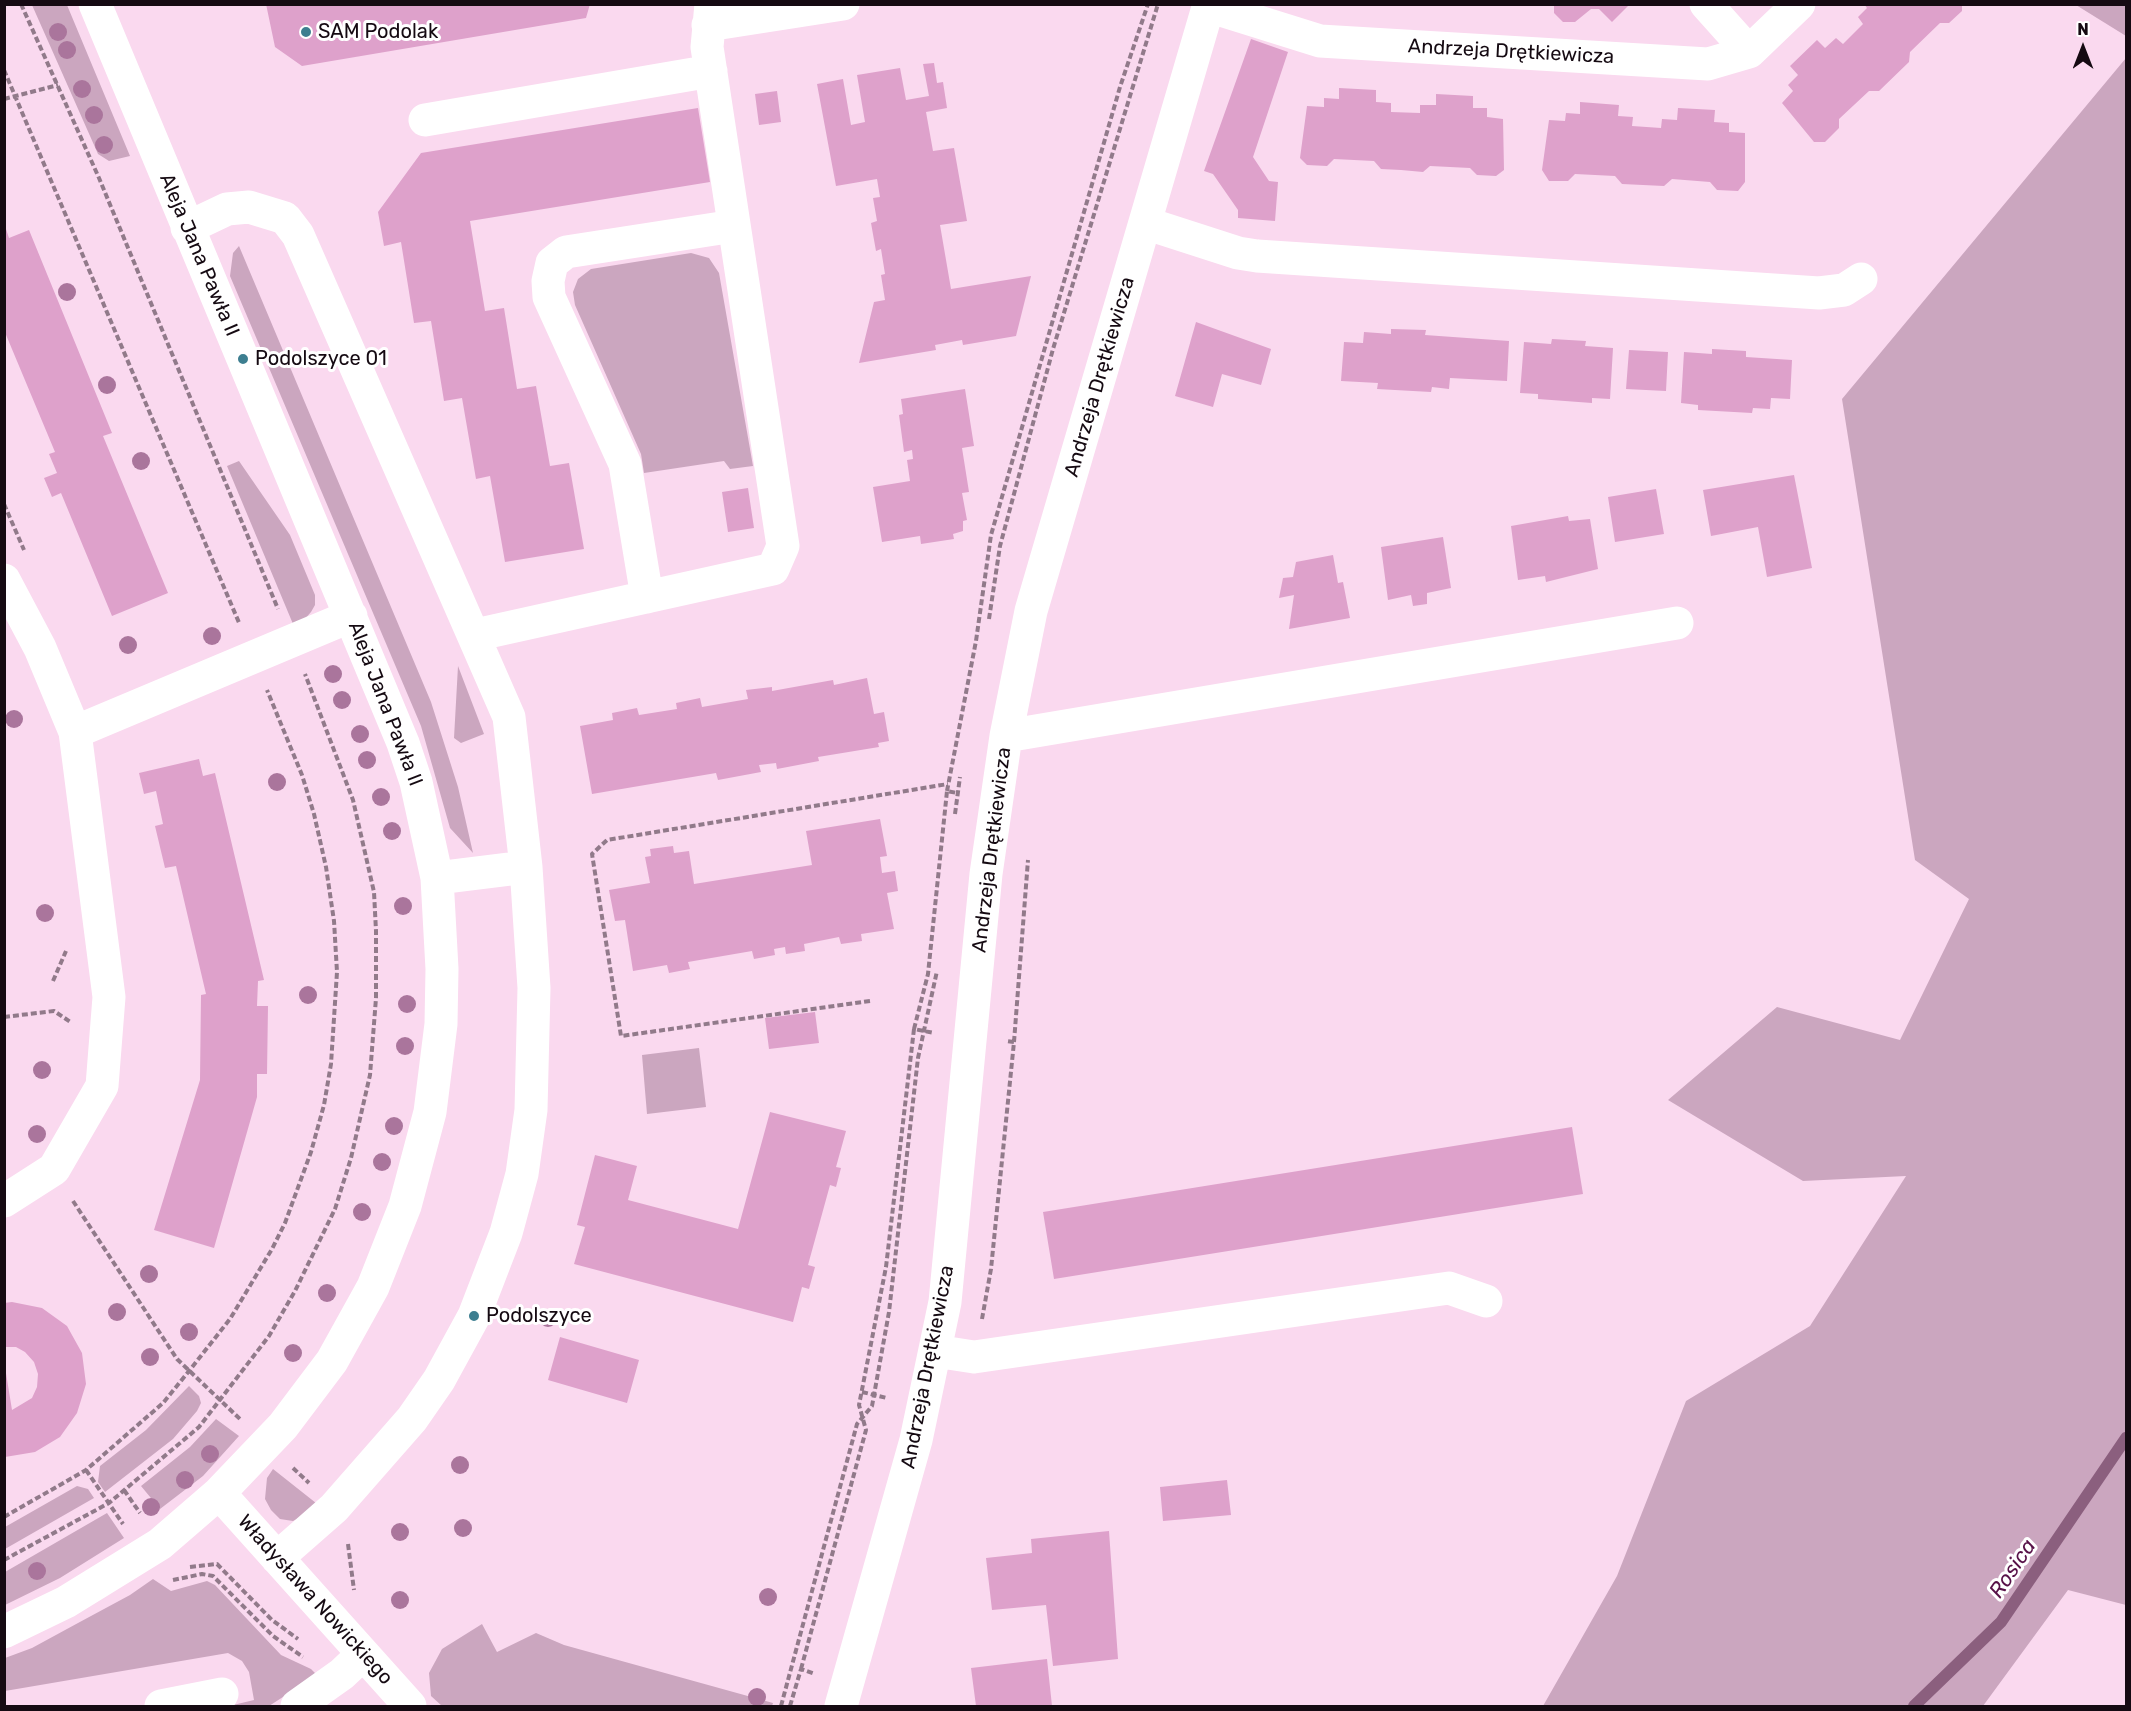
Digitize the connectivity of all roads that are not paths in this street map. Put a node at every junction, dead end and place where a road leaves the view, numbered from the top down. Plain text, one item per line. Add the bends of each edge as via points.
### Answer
1 (95, 4) edge
2 (843, 4) edge
3 (1706, 4) edge
4 (1799, 4) edge
5 (1209, 5) edge
6 (709, 15) edge
7 (1749, 52) junction
8 (711, 71) junction
9 (424, 120) dead end
10 (1144, 223) junction
11 (734, 226) junction
12 (187, 228) junction
13 (1861, 279) dead end
14 (4, 580) edge
15 (647, 597) junction
16 (351, 616) junction
17 (1677, 623) dead end
18 (475, 635) junction
19 (75, 732) junction
20 (1006, 736) junction
21 (526, 867) junction
22 (437, 878) junction
23 (4, 1201) edge
24 (1486, 1301) dead end
25 (935, 1351) junction
26 (219, 1493) junction
27 (277, 1558) junction
28 (4, 1632) edge
29 (362, 1655) junction
30 (222, 1694) dead end
31 (161, 1707) edge
32 (297, 1707) edge
33 (410, 1707) edge
34 (841, 1707) edge

1 - 12 street, Aleja Jana Pawła II
2 - 6 street
3 - 7 street
4 - 7 street, Andrzeja Drętkiewicza
5 - 7 street, Andrzeja Drętkiewicza via 1320,41 1708,64
5 - 10 street, Andrzeja Drętkiewicza
6 - 8 street
8 - 9 street
8 - 11 street
10 - 13 street via 1257,256 1819,293 1844,290
10 - 20 street, Andrzeja Drętkiewicza via 1031,611
11 - 15 street via 783,546 773,569
11 - 15 street via 566,252 552,263 549,297 625,464
12 - 16 street, Aleja Jana Pawła II
12 - 18 street via 227,209 249,207 285,218 298,236
14 - 19 street via 40,648
15 - 18 street
16 - 19 street
16 - 22 street, Aleja Jana Pawła II via 413,773
17 - 20 street
18 - 21 street via 509,717
19 - 23 street via 109,997 102,1086 54,1169
20 - 25 street, Andrzeja Drętkiewicza via 986,874 945,1302
21 - 22 street
21 - 27 street via 535,1048 522,1174 506,1233 474,1317 412,1419 334,1508
22 - 26 street, Aleja Jana Pawła II via 441,1024 430,1112 405,1206 373,1287 332,1361 267,1443
24 - 25 street via 1449,1288 974,1357
25 - 34 street, Andrzeja Drętkiewicza via 916,1440
26 - 27 street, Władysława Nowickiego
26 - 28 street, Aleja Jana Pawła II via 152,1549 66,1602
27 - 29 street, Władysława Nowickiego
29 - 32 street
29 - 33 street, Władysława Nowickiego
30 - 31 street

